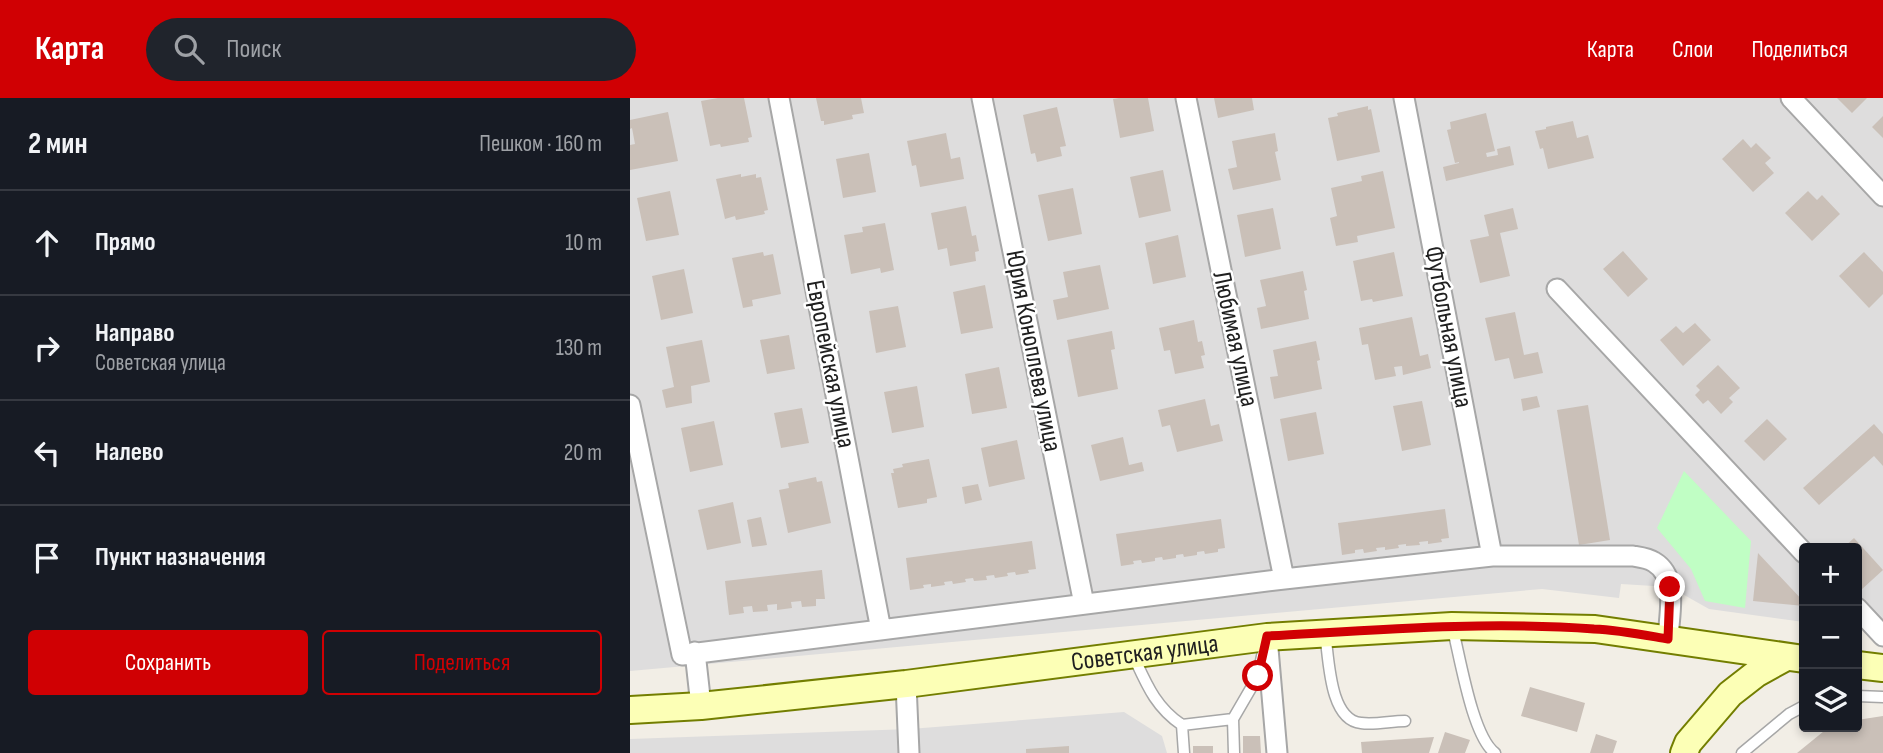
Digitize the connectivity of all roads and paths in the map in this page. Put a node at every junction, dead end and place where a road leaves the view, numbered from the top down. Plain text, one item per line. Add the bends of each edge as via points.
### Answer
1 (779, 98) edge
2 (982, 98) edge
3 (1186, 98) edge
4 (1404, 98) edge
5 (1791, 98) edge
6 (1883, 196) edge
7 (1557, 289) dead end
8 (630, 405) edge
9 (1799, 547) edge
10 (1492, 556) junction
11 (1284, 579) junction
12 (1084, 604) junction
13 (1862, 613) edge
14 (1452, 626) junction
15 (881, 630) junction
16 (1325, 633) junction
17 (1267, 636) junction
18 (1883, 636) edge
19 (1668, 639) junction
20 (689, 653) junction
21 (1132, 655) junction
22 (1795, 658) edge
23 (1862, 666) edge
24 (1883, 668) edge
25 (906, 684) junction
26 (1862, 696) edge
27 (1883, 697) edge
28 (701, 706) junction
29 (1799, 709) edge
30 (630, 710) edge
31 (1233, 719) junction
32 (1405, 720) dead end
33 (1182, 725) junction
34 (909, 753) edge
35 (1184, 753) edge
36 (1234, 753) edge
37 (1277, 753) edge
38 (1495, 753) edge
39 (1684, 753) edge
40 (1742, 753) edge

1 - 15 street, Европейская улица
2 - 12 street, Юрия Коноплева улица
3 - 11 street, Любимая улица
4 - 10 street, Футбольная улица
5 - 6 street
7 - 9 street
8 - 20 street
10 - 11 street
10 - 19 street via 1633,556 1653,561 1666,573 1670,587
11 - 12 street
12 - 15 street
13 - 18 street
14 - 16 main road, Советская улица
14 - 19 main road, Советская улица via 1595,629
14 - 38 lane via 1477,728
15 - 20 street
16 - 17 main road, Советская улица
16 - 32 lane via 1341,711 1360,723
17 - 21 main road, Советская улица
17 - 31 lane via 1258,676
17 - 37 street
19 - 22 main road, Советская улица
20 - 28 street
21 - 25 main road, Советская улица
21 - 33 lane via 1154,699
22 - 39 main road via 1757,673 1730,694
23 - 24 main road
25 - 28 main road, Советская улица
25 - 34 street
26 - 27 lane
28 - 30 main road, Советская улица
29 - 40 lane
31 - 33 lane
31 - 36 lane
33 - 35 lane

